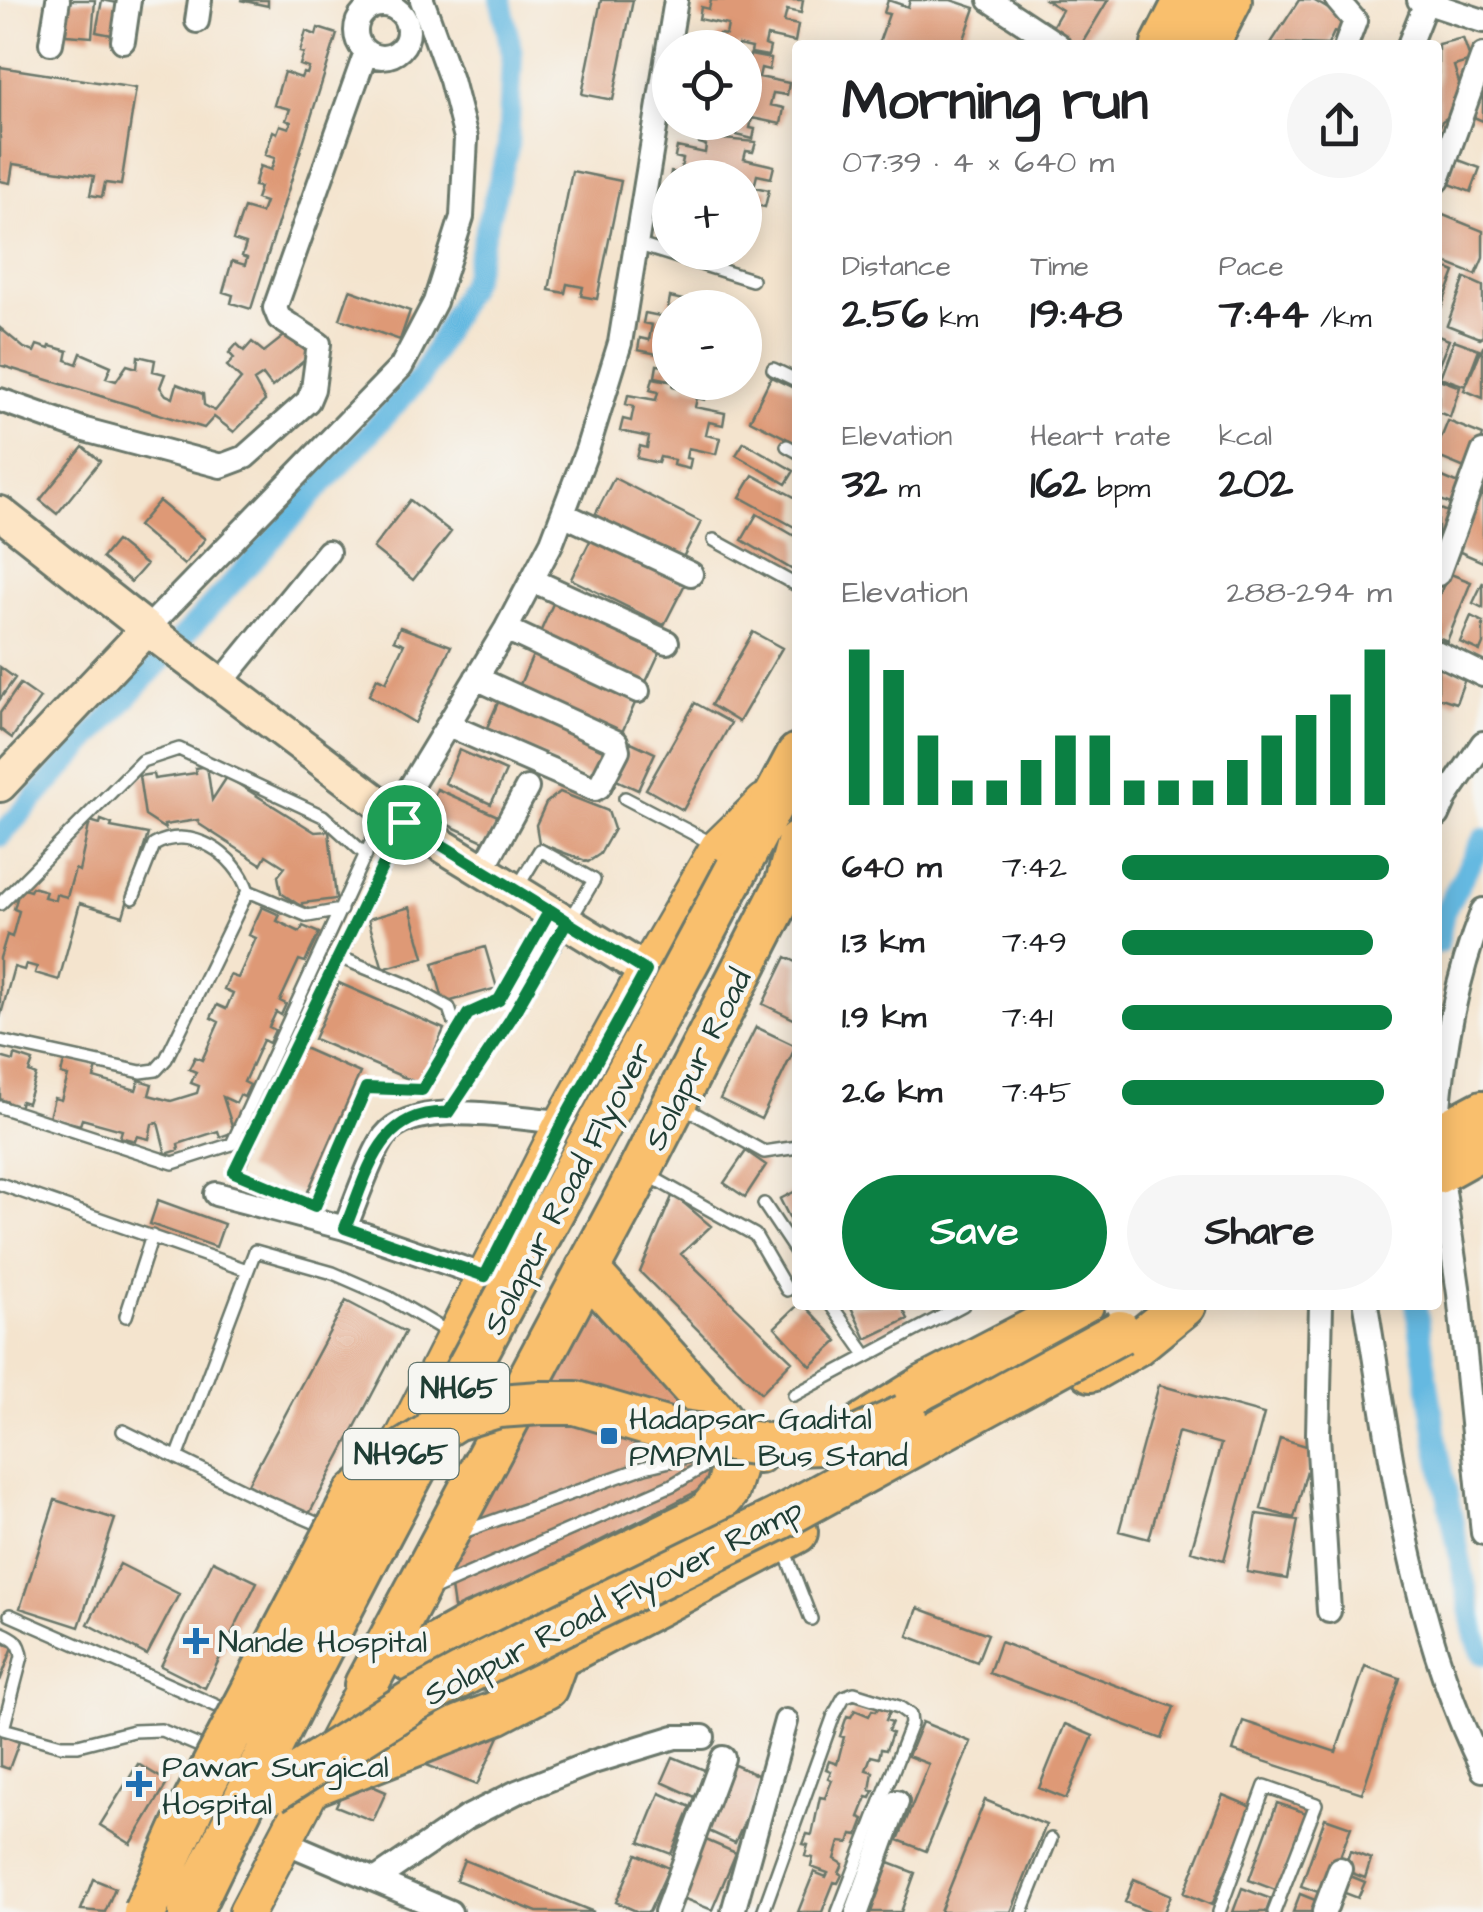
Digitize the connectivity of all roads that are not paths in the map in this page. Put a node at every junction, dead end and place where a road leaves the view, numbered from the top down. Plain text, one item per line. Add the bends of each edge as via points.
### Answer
1 (58, 0) edge
2 (129, 0) edge
3 (422, 0) edge
4 (676, 0) edge
5 (990, 0) edge
6 (1186, 0) edge
7 (1230, 0) edge
8 (1337, 0) edge
9 (1423, 1) edge
10 (1453, 4) edge
11 (1483, 22) edge
12 (1050, 40) edge
13 (1166, 40) edge
14 (1209, 40) edge
15 (1348, 40) edge
16 (1411, 40) edge
17 (123, 41) dead end
18 (52, 43) dead end
19 (366, 52) dead end
20 (1483, 54) edge
21 (1442, 169) edge
22 (636, 244) junction
23 (752, 280) dead end
24 (773, 369) dead end
25 (792, 378) edge
26 (0, 400) edge
27 (1483, 452) edge
28 (0, 513) edge
29 (563, 514) junction
30 (714, 540) dead end
31 (328, 552) dead end
32 (1442, 563) edge
33 (691, 574) dead end
34 (532, 580) junction
35 (792, 583) edge
36 (506, 630) junction
37 (154, 634) junction
38 (667, 642) dead end
39 (1442, 655) edge
40 (1483, 675) edge
41 (476, 678) junction
42 (221, 682) junction
43 (638, 691) dead end
44 (448, 725) junction
45 (1483, 743) edge
46 (0, 785) edge
47 (792, 787) edge
48 (528, 788) dead end
49 (625, 798) dead end
50 (1442, 806) edge
51 (395, 815) junction
52 (366, 855) junction
53 (792, 865) edge
54 (483, 869) junction
55 (759, 880) junction
56 (516, 889) junction
57 (248, 891) junction
58 (133, 898) dead end
59 (0, 904) edge
60 (340, 910) junction
61 (1483, 910) edge
62 (558, 916) junction
63 (339, 957) junction
64 (646, 971) junction
65 (453, 1020) dead end
66 (0, 1040) edge
67 (1442, 1084) edge
68 (674, 1102) junction
69 (0, 1107) edge
70 (1483, 1112) edge
71 (448, 1113) junction
72 (563, 1122) junction
73 (1483, 1147) edge
74 (792, 1148) edge
75 (1442, 1157) edge
76 (1442, 1159) edge
77 (640, 1170) junction
78 (1442, 1180) edge
79 (0, 1184) edge
80 (216, 1194) dead end
81 (764, 1204) dead end
82 (345, 1228) junction
83 (152, 1236) junction
84 (792, 1246) edge
85 (247, 1270) junction
86 (587, 1270) junction
87 (485, 1276) junction
88 (787, 1290) dead end
89 (835, 1310) edge
90 (954, 1310) edge
91 (1065, 1310) edge
92 (1103, 1310) edge
93 (1161, 1310) edge
94 (1178, 1310) edge
95 (1321, 1310) edge
96 (1367, 1310) edge
97 (126, 1316) dead end
98 (454, 1336) junction
99 (867, 1356) junction
100 (794, 1395) dead end
101 (122, 1432) dead end
102 (740, 1445) junction
103 (176, 1458) junction
104 (1483, 1533) edge
105 (352, 1538) junction
106 (442, 1539) junction
107 (780, 1540) junction
108 (410, 1599) junction
109 (1330, 1611) dead end
110 (10, 1615) dead end
111 (811, 1619) dead end
112 (0, 1632) edge
113 (296, 1644) junction
114 (424, 1652) junction
115 (557, 1658) junction
116 (366, 1684) junction
117 (786, 1721) dead end
118 (255, 1722) junction
119 (1, 1729) edge
120 (702, 1737) dead end
121 (723, 1758) dead end
122 (236, 1762) junction
123 (1483, 1770) edge
124 (292, 1788) junction
125 (898, 1802) dead end
126 (1050, 1839) dead end
127 (282, 1841) junction
128 (1340, 1869) dead end
129 (375, 1880) junction
130 (145, 1912) edge
131 (166, 1912) edge
132 (190, 1912) edge
133 (214, 1912) edge
134 (248, 1912) edge
135 (450, 1912) edge
136 (666, 1912) edge
137 (733, 1912) edge
138 (763, 1912) edge
139 (838, 1912) edge
140 (856, 1912) edge
141 (1022, 1912) edge
142 (1219, 1912) edge
143 (1274, 1912) edge
144 (1324, 1912) edge

1 - 18 street
2 - 17 street
3 - 37 street via 466,138 462,217 436,302 401,367
4 - 22 street
5 - 12 street
6 - 13 highway
7 - 14 highway
8 - 15 street via 1355,21
9 - 10 street
9 - 16 street
10 - 11 street
19 - 26 street via 275,308 279,318 319,344 313,390 301,410 245,456 221,466
20 - 21 street
22 - 23 lane
22 - 29 street via 620,343
24 - 25 lane
27 - 32 street
28 - 37 street
29 - 33 street
29 - 34 street
30 - 35 lane
31 - 42 street
34 - 36 street
34 - 38 street
36 - 41 street
36 - 43 street
37 - 42 street
37 - 46 street
39 - 40 street
41 - 44 street
41 - 44 street via 616,742 599,787
42 - 51 street
44 - 51 street
45 - 50 street
47 - 55 highway, Solapur Road Flyover / NH65
48 - 54 street
49 - 55 lane
51 - 52 lane
51 - 54 street
51 - 63 lane
52 - 59 lane via 323,816 178,749 142,761
52 - 60 lane
53 - 55 highway, Solapur Road via 787,883
54 - 56 street
55 - 64 main road, Solapur Road
55 - 68 highway, Solapur Road
55 - 124 highway, Solapur Road Flyover / NH65, bridge
55 - 132 highway, Solapur Road Flyover / NH65, bridge via 343,1604
56 - 62 street
56 - 62 lane via 540,850 594,880
57 - 58 lane via 237,866 223,855 190,836 175,836 154,845
57 - 60 lane via 308,916
57 - 66 lane via 156,1070
60 - 69 lane via 232,1144 173,1163
61 - 67 street via 1450,1014
62 - 63 lane via 499,1000 468,1014 422,1090 366,1088 315,1206 234,1172
62 - 64 street
62 - 71 lane via 510,1020
63 - 65 lane via 410,986 449,1008
64 - 72 main road, Solapur Road
68 - 74 lane via 764,1152
68 - 77 highway, Solapur Road
70 - 75 highway
71 - 72 street
71 - 82 street via 404,1120 384,1136
72 - 87 main road, Solapur Road
73 - 76 highway
77 - 86 highway, Solapur Road
77 - 88 lane via 755,1235
78 - 104 street
79 - 83 lane
80 - 82 street
81 - 84 lane
82 - 87 street
83 - 85 lane
83 - 97 lane
85 - 98 lane via 254,1251 333,1274
85 - 103 lane
86 - 102 highway
86 - 106 highway, Solapur Road
87 - 98 main road, Solapur Road
89 - 99 lane
90 - 99 lane
91 - 102 highway via 834,1440 767,1455
92 - 130 highway, NH965, bridge via 848,1442 767,1445 674,1432 576,1403 498,1406 455,1418 356,1494 195,1801
93 - 124 highway, Solapur Road Flyover Ramp, bridge via 778,1519 412,1702
94 - 107 highway via 1135,1346
95 - 109 street via 1318,1434
96 - 123 street via 1412,1576 1456,1716
98 - 105 main road, Solapur Road
99 - 100 lane
101 - 103 lane
102 - 106 lane via 645,1467
102 - 108 lane via 672,1484
102 - 114 highway via 727,1491 706,1516
103 - 105 lane
105 - 113 main road, Solapur Road
106 - 108 highway, Solapur Road
107 - 111 lane
107 - 115 highway
108 - 116 highway, Solapur Road
110 - 118 lane
112 - 119 lane via 16,1638 22,1656
113 - 116 highway
113 - 118 main road, Solapur Road
114 - 115 highway via 464,1666 512,1670
114 - 116 highway
115 - 124 highway via 546,1687 478,1720
116 - 124 main road
117 - 137 street
118 - 122 main road, Solapur Road
119 - 122 lane via 61,1745 161,1730
120 - 129 street via 675,1737 517,1792
121 - 136 street
122 - 131 main road, Solapur Road
124 - 127 main road
124 - 133 highway, Solapur Road Flyover / NH65
125 - 140 street
126 - 141 lane
127 - 129 street
127 - 134 main road
128 - 144 street
129 - 135 street
138 - 139 lane via 834,1715 854,1693 899,1707 911,1724
142 - 143 lane via 1266,1786 1316,1804

